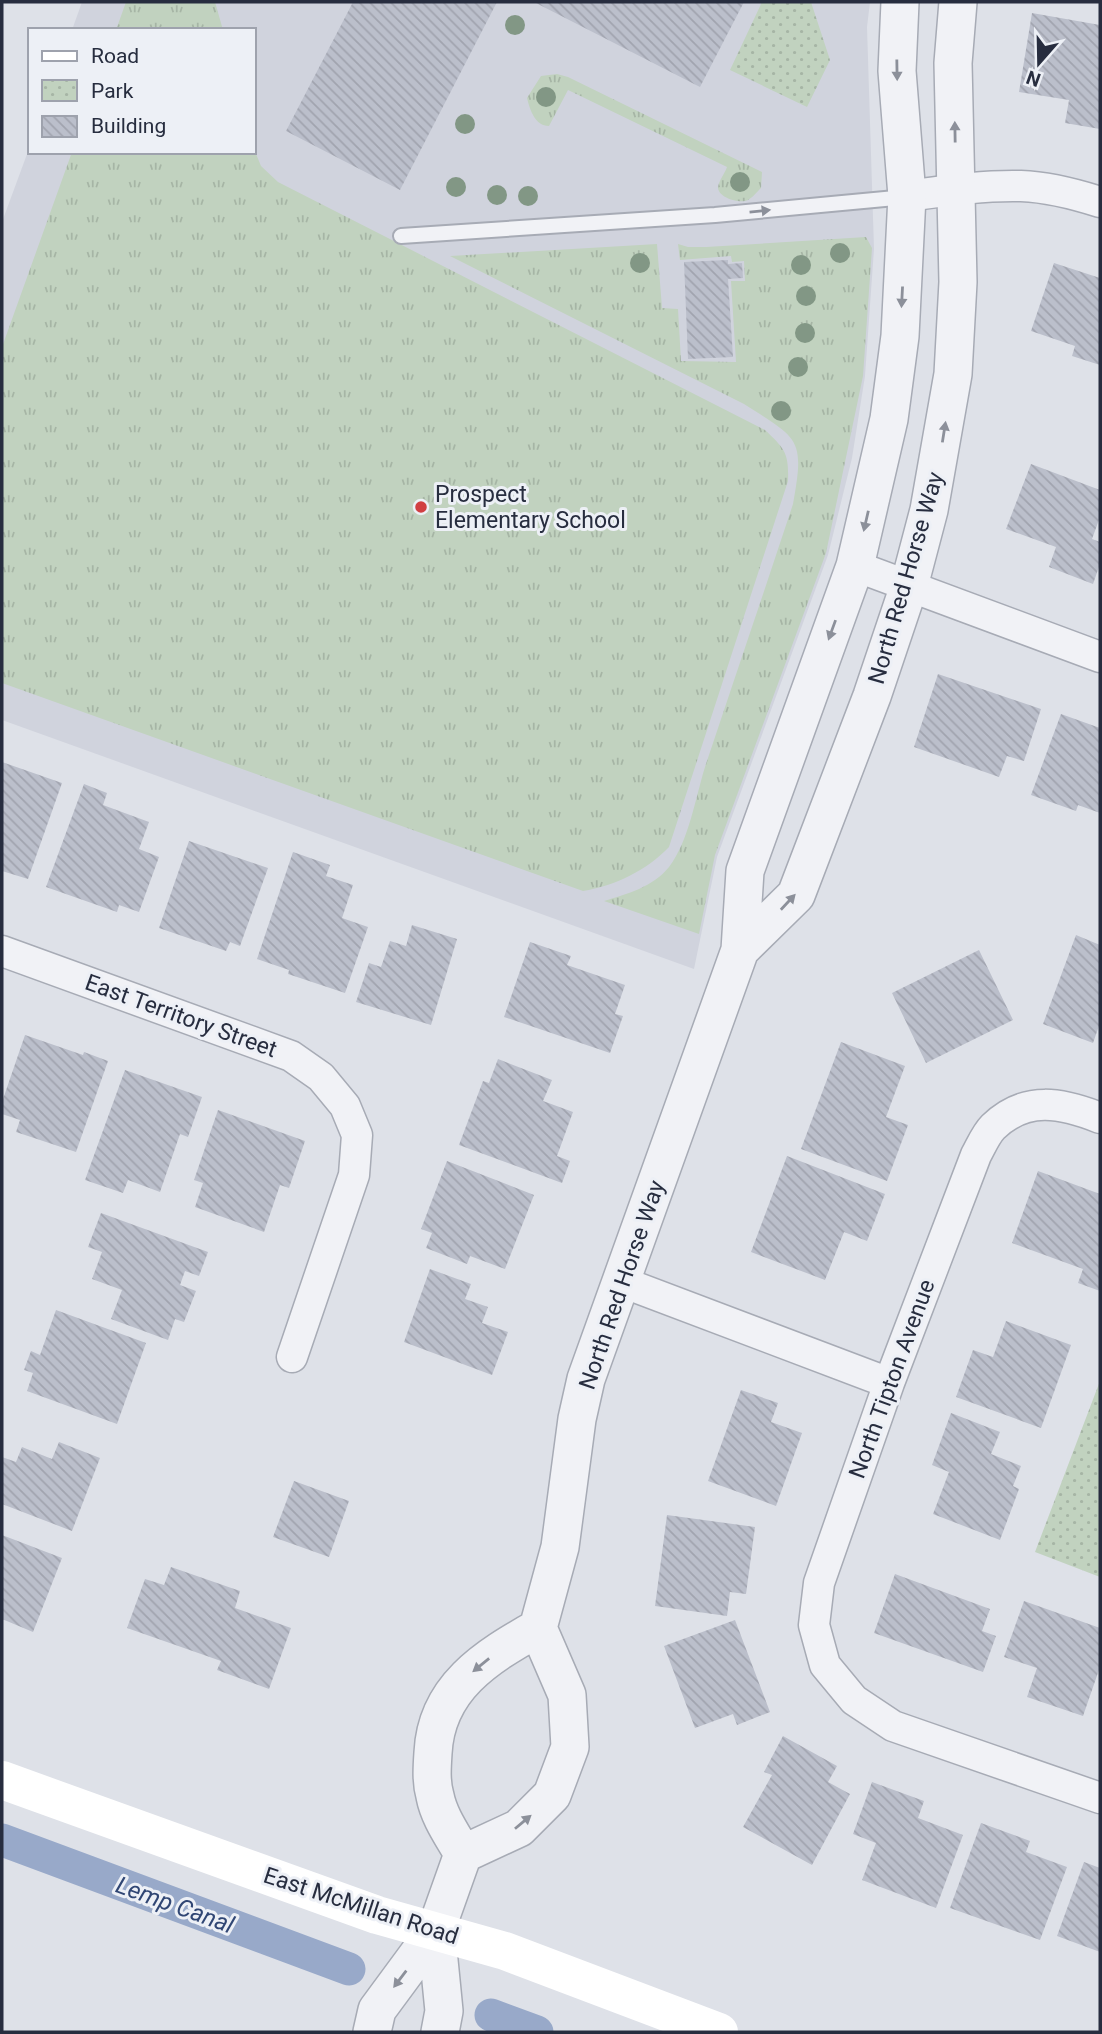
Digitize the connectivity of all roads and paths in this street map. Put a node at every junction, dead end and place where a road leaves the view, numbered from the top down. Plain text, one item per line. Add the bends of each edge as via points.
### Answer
1 (900, 2) edge
2 (958, 2) edge
3 (956, 189) junction
4 (907, 196) junction
5 (1100, 202) edge
6 (401, 236) dead end
7 (855, 566) junction
8 (909, 586) junction
9 (1100, 657) edge
10 (740, 950) junction
11 (2, 951) edge
12 (1100, 1118) edge
13 (622, 1282) junction
14 (292, 1357) dead end
15 (889, 1383) junction
16 (538, 1628) junction
17 (2, 1780) edge
18 (1100, 1798) edge
19 (463, 1854) junction
20 (436, 1930) junction
21 (372, 2032) edge
22 (440, 2032) edge
23 (719, 2032) edge

1 -> 4 street, North Red Horse Way via 897,72
3 -> 2 street, North Red Horse Way via 953,63
3 - 4 street
3 - 5 street via 1021,186
8 -> 3 street, North Red Horse Way via 929,510 953,374 958,282
6 -> 4 lane
4 -> 7 street, North Red Horse Way via 900,335 890,419
7 - 8 street
7 -> 10 street, North Red Horse Way via 745,872
8 - 9 street
10 -> 8 street, North Red Horse Way via 796,895
10 - 13 street, North Red Horse Way
11 - 14 street, East Territory Street via 291,1056 321,1077 345,1105 357,1135 354,1175
12 - 15 street, North Tipton Avenue via 1075,1108 1044,1104 1016,1110 992,1128 976,1155
13 - 15 street
13 - 16 street, North Red Horse Way via 586,1380 560,1547
15 - 18 street, North Tipton Avenue via 819,1583 814,1625 825,1665 854,1700 893,1726
16 -> 19 street via 499,1650 464,1679 446,1703 433,1736 435,1797
19 -> 16 street via 519,1828 552,1795 570,1748 567,1695
17 - 20 main road, East McMillan Road via 377,1915
19 - 20 street
20 -> 21 street via 377,2010
20 - 22 street via 444,2011
20 - 23 main road, East McMillan Road via 505,1951

